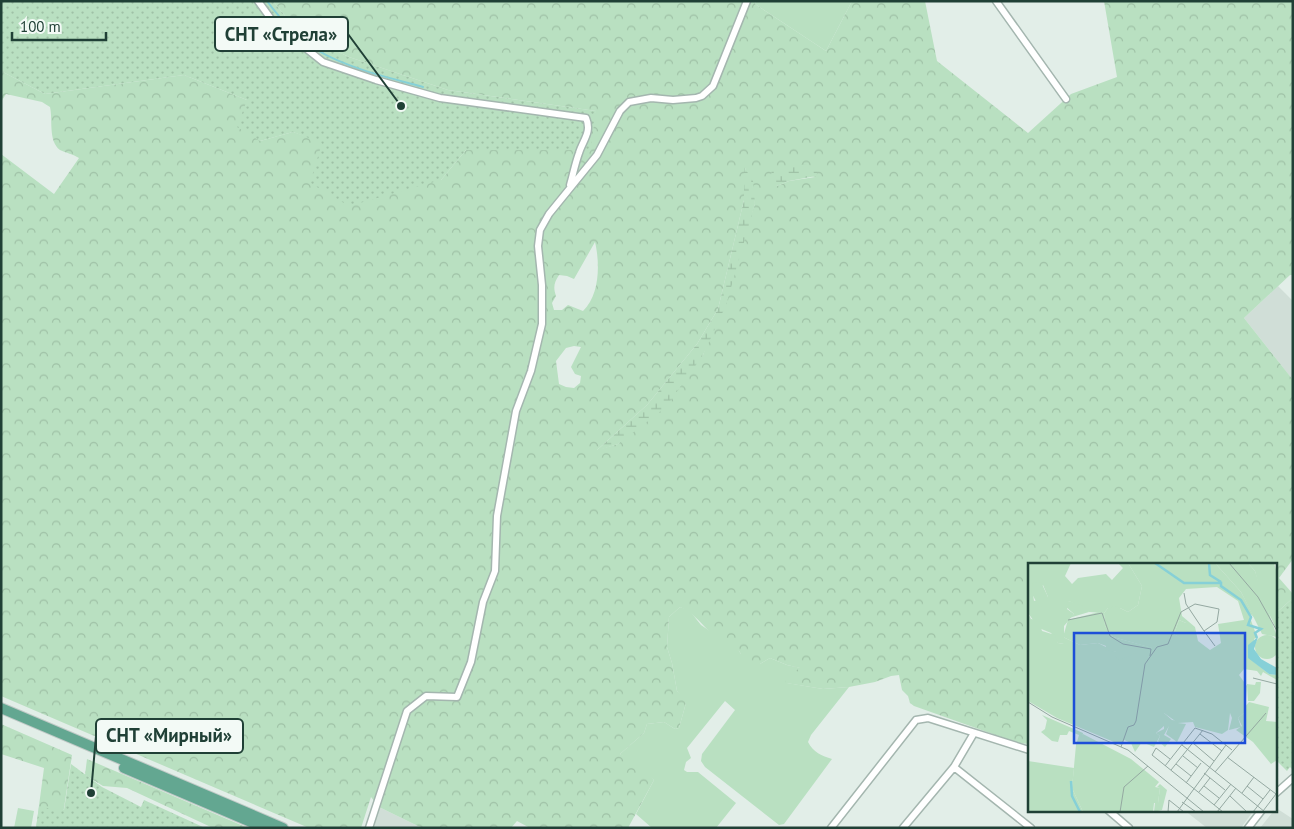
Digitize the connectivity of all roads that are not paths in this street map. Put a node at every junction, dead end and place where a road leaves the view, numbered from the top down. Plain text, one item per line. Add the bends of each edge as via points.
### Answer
1 (258, 1) edge
2 (747, 1) edge
3 (996, 1) edge
4 (1066, 99) dead end
5 (570, 188) junction
6 (1, 708) edge
7 (1, 715) edge
8 (974, 733) junction
9 (1028, 750) edge
10 (954, 767) junction
11 (1293, 778) edge
12 (1276, 794) edge
13 (1110, 812) edge
14 (1260, 812) edge
15 (265, 828) edge
16 (283, 828) edge
17 (369, 828) edge
18 (832, 828) edge
19 (903, 828) edge
20 (1031, 828) edge
21 (1129, 828) edge
22 (1248, 828) edge

1 - 5 street via 274,23 323,62 440,98 586,118 589,125 587,137 579,150
2 - 5 street via 713,86 696,98 651,98 629,102 620,112 597,155
3 - 4 street
5 - 17 street via 540,230 542,324 531,371 516,410 497,516 495,571 484,602 471,662 457,697 426,696 407,711
6 - 16 main road
7 - 15 main road
8 - 9 street
8 - 10 street
8 - 18 street via 928,718 916,720
10 - 19 street
10 - 20 street
11 - 12 street
13 - 21 street
14 - 22 street

